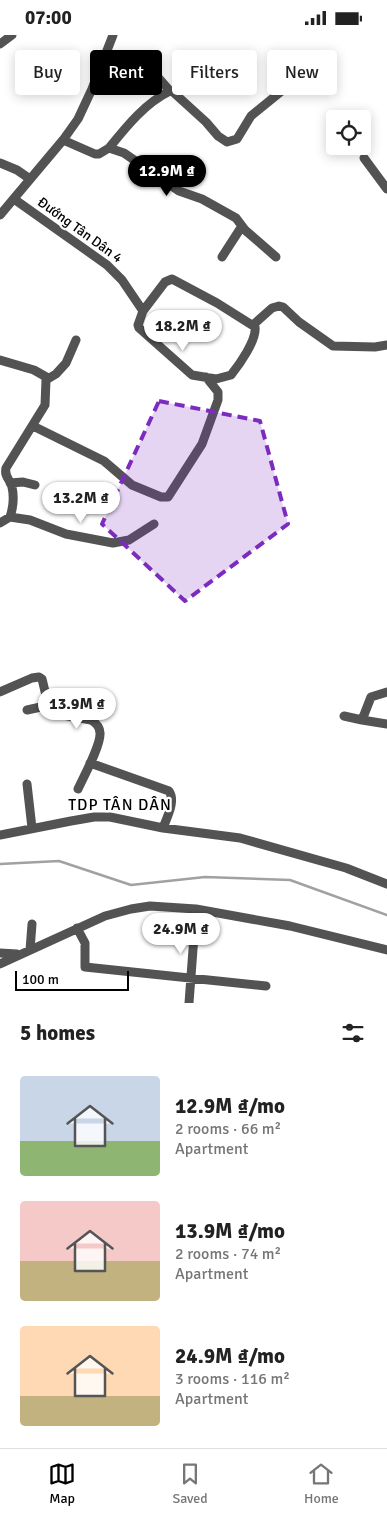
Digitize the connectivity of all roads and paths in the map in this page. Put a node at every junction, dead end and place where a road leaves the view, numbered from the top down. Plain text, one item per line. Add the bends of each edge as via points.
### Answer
1 (12, 35) edge
2 (113, 35) edge
3 (0, 44) edge
4 (107, 50) edge
5 (162, 82) edge
6 (170, 91) junction
7 (90, 94) edge
8 (278, 95) edge
9 (63, 140) junction
10 (109, 148) junction
11 (364, 158) dead end
12 (0, 163) edge
13 (30, 179) junction
14 (387, 189) edge
15 (14, 199) junction
16 (0, 215) edge
17 (242, 226) junction
18 (222, 257) dead end
19 (276, 257) dead end
20 (143, 311) junction
21 (254, 325) junction
22 (76, 340) dead end
23 (387, 345) edge
24 (0, 360) edge
25 (206, 377) junction
26 (48, 378) junction
27 (33, 425) junction
28 (10, 483) junction
29 (36, 485) dead end
30 (10, 517) junction
31 (0, 523) edge
32 (154, 524) dead end
33 (0, 692) edge
34 (387, 692) edge
35 (50, 705) junction
36 (27, 710) dead end
37 (344, 716) dead end
38 (362, 719) junction
39 (387, 723) edge
40 (90, 763) junction
41 (26, 784) dead end
42 (78, 789) dead end
43 (32, 828) junction
44 (164, 828) junction
45 (0, 835) edge
46 (387, 884) edge
47 (196, 909) junction
48 (32, 924) dead end
49 (77, 928) junction
50 (30, 950) junction
51 (387, 950) edge
52 (0, 953) edge
53 (20, 954) junction
54 (0, 963) edge
55 (191, 977) junction
56 (266, 986) dead end
57 (189, 1003) edge

1 - 3 street
2 - 4 street
5 - 6 street
6 - 8 street via 227,142 237,139 251,116
6 - 10 street via 134,118
7 - 9 street
9 - 10 street via 95,154
9 - 13 street
10 - 17 street via 124,153 179,191 225,211
11 - 14 street
12 - 13 street
13 - 15 street
15 - 16 street
15 - 20 street, Đướng Tân Dân 4 via 106,265 122,280
17 - 18 street
17 - 19 street
20 - 21 street via 172,279
20 - 25 street via 139,328 192,375
21 - 23 street via 278,306 333,346
21 - 25 street via 255,334 233,372 220,379
22 - 26 street via 66,363
24 - 26 street via 34,370
25 - 27 street via 218,392 218,400 202,444 168,497 132,485 104,461
26 - 27 street via 47,399
27 - 28 street via 8,463 5,472
28 - 29 street
28 - 30 street via 13,495
30 - 31 street
30 - 32 street via 36,522 66,534 113,543 129,540
33 - 35 street via 39,677
34 - 38 street via 371,697
35 - 36 street
35 - 40 street via 57,715 91,720 99,727 99,743
37 - 38 street
38 - 39 street
40 - 42 street
40 - 44 street via 169,791 171,803
41 - 43 street
43 - 44 street via 100,817
43 - 45 street
44 - 46 street via 240,838 346,868
47 - 49 street via 150,905 104,916
47 - 51 street via 290,926
47 - 55 street
48 - 50 street
49 - 50 street
49 - 55 street via 85,943 86,967
50 - 53 street
52 - 53 street
53 - 54 street
55 - 56 street
55 - 57 street

